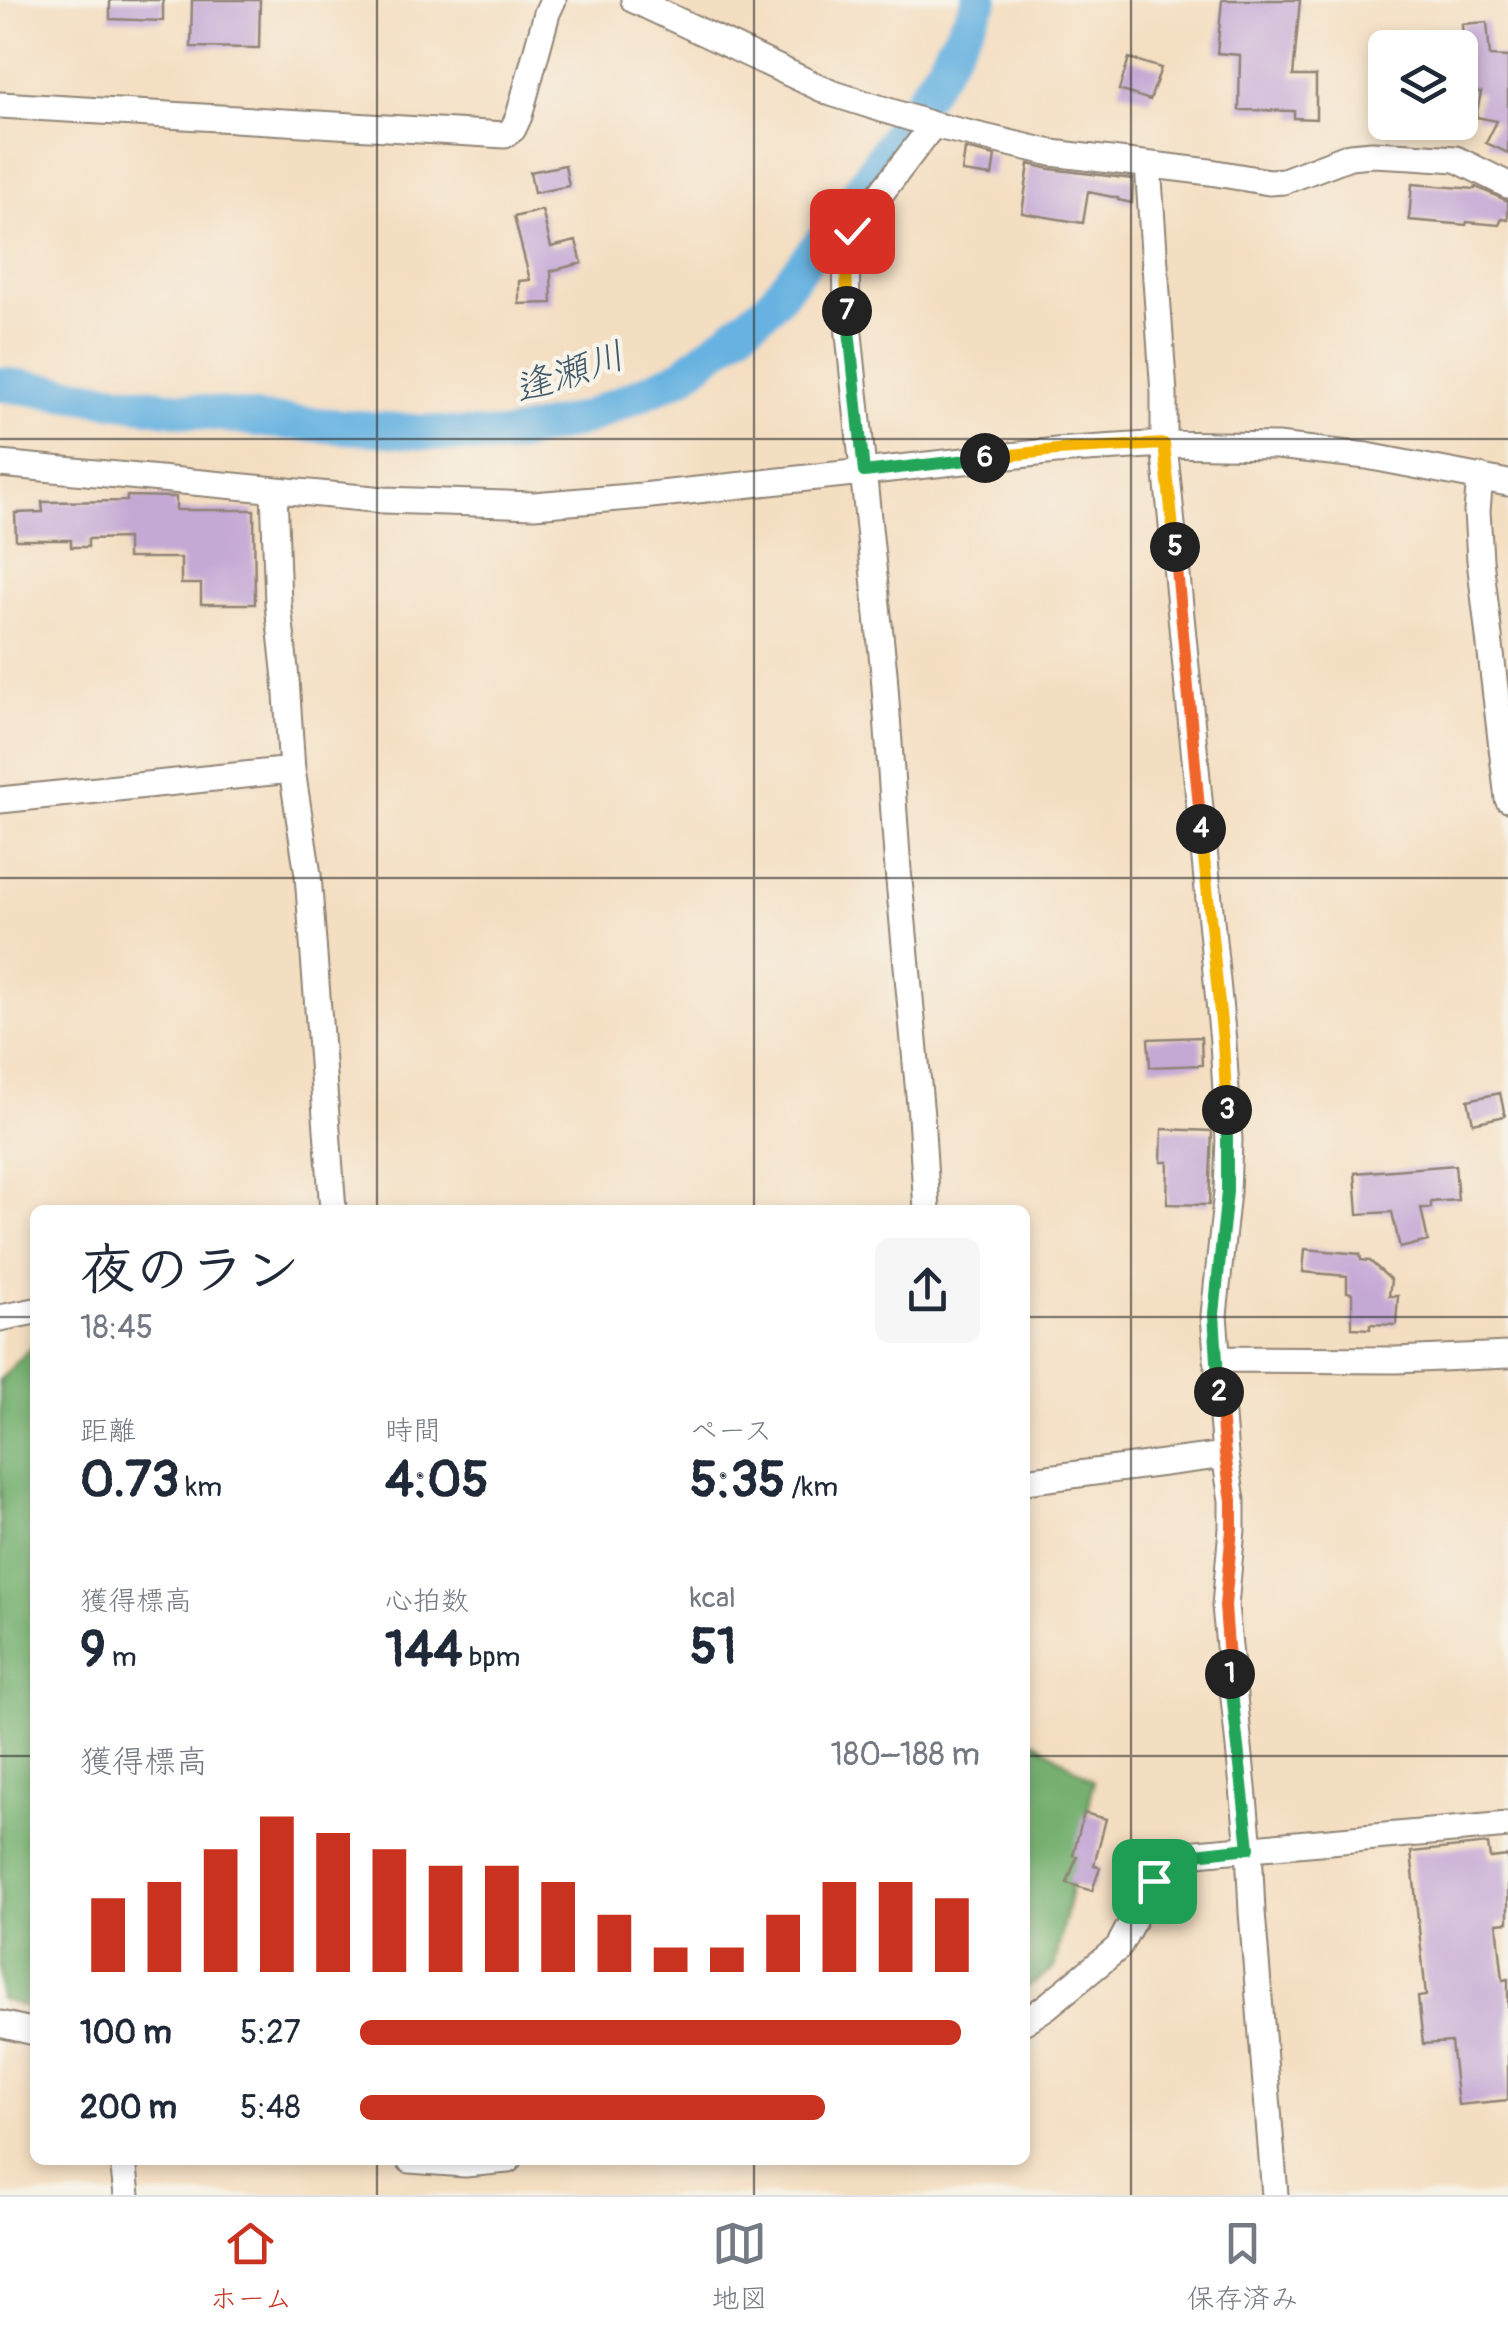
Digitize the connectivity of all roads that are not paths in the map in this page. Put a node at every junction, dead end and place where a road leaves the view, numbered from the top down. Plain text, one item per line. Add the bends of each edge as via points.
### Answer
1 (553, 0) edge
2 (634, 0) edge
3 (0, 106) edge
4 (933, 125) junction
5 (1148, 166) junction
6 (1508, 185) edge
7 (1164, 444) junction
8 (0, 464) edge
9 (864, 472) junction
10 (1480, 477) junction
11 (1508, 484) edge
12 (274, 491) junction
13 (292, 770) junction
14 (1508, 798) edge
15 (0, 800) edge
16 (333, 1205) edge
17 (928, 1205) edge
18 (30, 1311) edge
19 (0, 1318) edge
20 (1508, 1355) edge
21 (1216, 1359) junction
22 (1225, 1454) junction
23 (1030, 1480) edge
24 (1508, 1825) edge
25 (1249, 1848) junction
26 (1030, 2018) edge
27 (0, 2024) edge
28 (30, 2031) edge
29 (123, 2165) edge
30 (127, 2195) edge
31 (1275, 2195) edge

1 - 3 street via 519,116 504,135
2 - 4 street via 830,93
4 - 5 street via 1052,153
4 - 9 street via 846,240
5 - 6 street via 1268,182 1372,154 1456,159
5 - 7 street
7 - 9 street
7 - 10 street via 1277,446
7 - 21 street via 1223,1042 1227,1192
8 - 12 street
9 - 12 street via 534,504
9 - 17 street
10 - 11 street
10 - 14 street via 1480,560
12 - 13 street
13 - 15 street
13 - 16 street via 308,875
18 - 19 street
20 - 21 street
21 - 22 street
22 - 23 street
22 - 25 street via 1232,1500 1225,1606
24 - 25 street
25 - 26 street via 1168,1860 1118,1948
25 - 31 street
27 - 28 street
29 - 30 street

